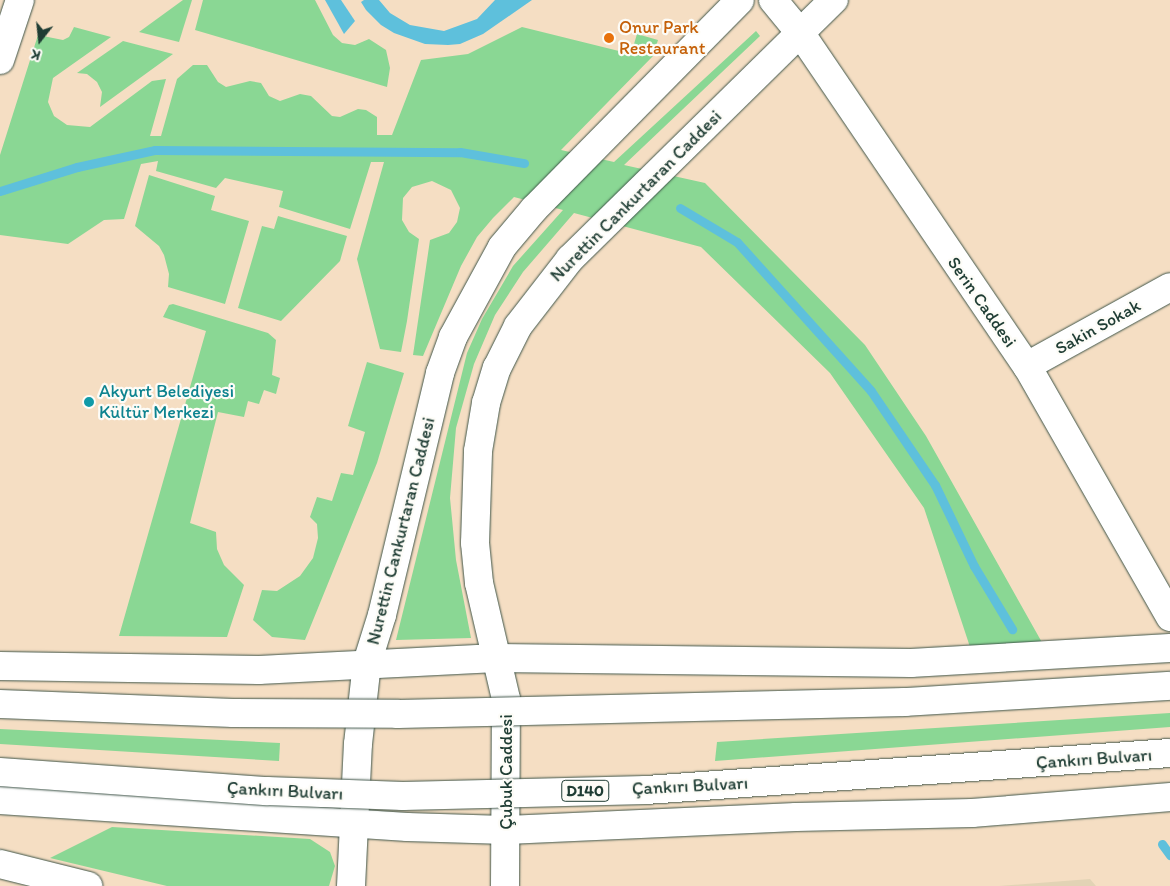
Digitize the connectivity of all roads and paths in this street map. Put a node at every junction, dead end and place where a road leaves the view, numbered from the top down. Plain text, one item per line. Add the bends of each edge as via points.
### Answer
1 (20, 0) edge
2 (740, 0) edge
3 (773, 0) edge
4 (834, 0) edge
5 (801, 34) junction
6 (0, 60) edge
7 (1170, 287) edge
8 (1027, 366) junction
9 (1170, 617) edge
10 (1170, 648) edge
11 (497, 658) junction
12 (367, 663) junction
13 (0, 666) edge
14 (1170, 686) edge
15 (0, 704) edge
16 (1170, 753) edge
17 (0, 772) edge
18 (1170, 797) edge
19 (0, 800) edge
20 (354, 824) junction
21 (507, 830) junction
22 (0, 864) edge
23 (88, 886) edge
24 (351, 886) edge
25 (505, 886) edge

1 - 6 main road
2 - 12 main road, Nurettin Cankurtaran Caddesi via 598,142 502,247 453,337 440,373 382,614
3 - 5 main road, Serin Caddesi
4 - 5 main road, Nurettin Cankurtaran Caddesi
5 - 8 main road, Serin Caddesi
5 - 11 main road, Nurettin Cankurtaran Caddesi via 601,228 544,290 518,326 497,368 486,403 478,452 475,543 479,582
7 - 8 main road, Sakin Sokak
8 - 9 main road, Serin Caddesi
10 - 11 main road via 911,663
11 - 12 main road
11 - 21 main road, Çubuk Caddesi via 506,699
12 - 13 main road via 259,670
12 - 20 main road
14 - 15 main road, bridge via 905,702 398,714 233,713
16 - 17 main road, Çankırı Bulvarı / D140, bridge via 646,790 403,796 267,791
18 - 21 main road, Çankırı Bulvarı via 972,813
19 - 20 main road, Çankırı Bulvarı
20 - 21 main road, Çankırı Bulvarı
20 - 24 main road
21 - 25 main road, Çubuk Caddesi
22 - 23 main road

